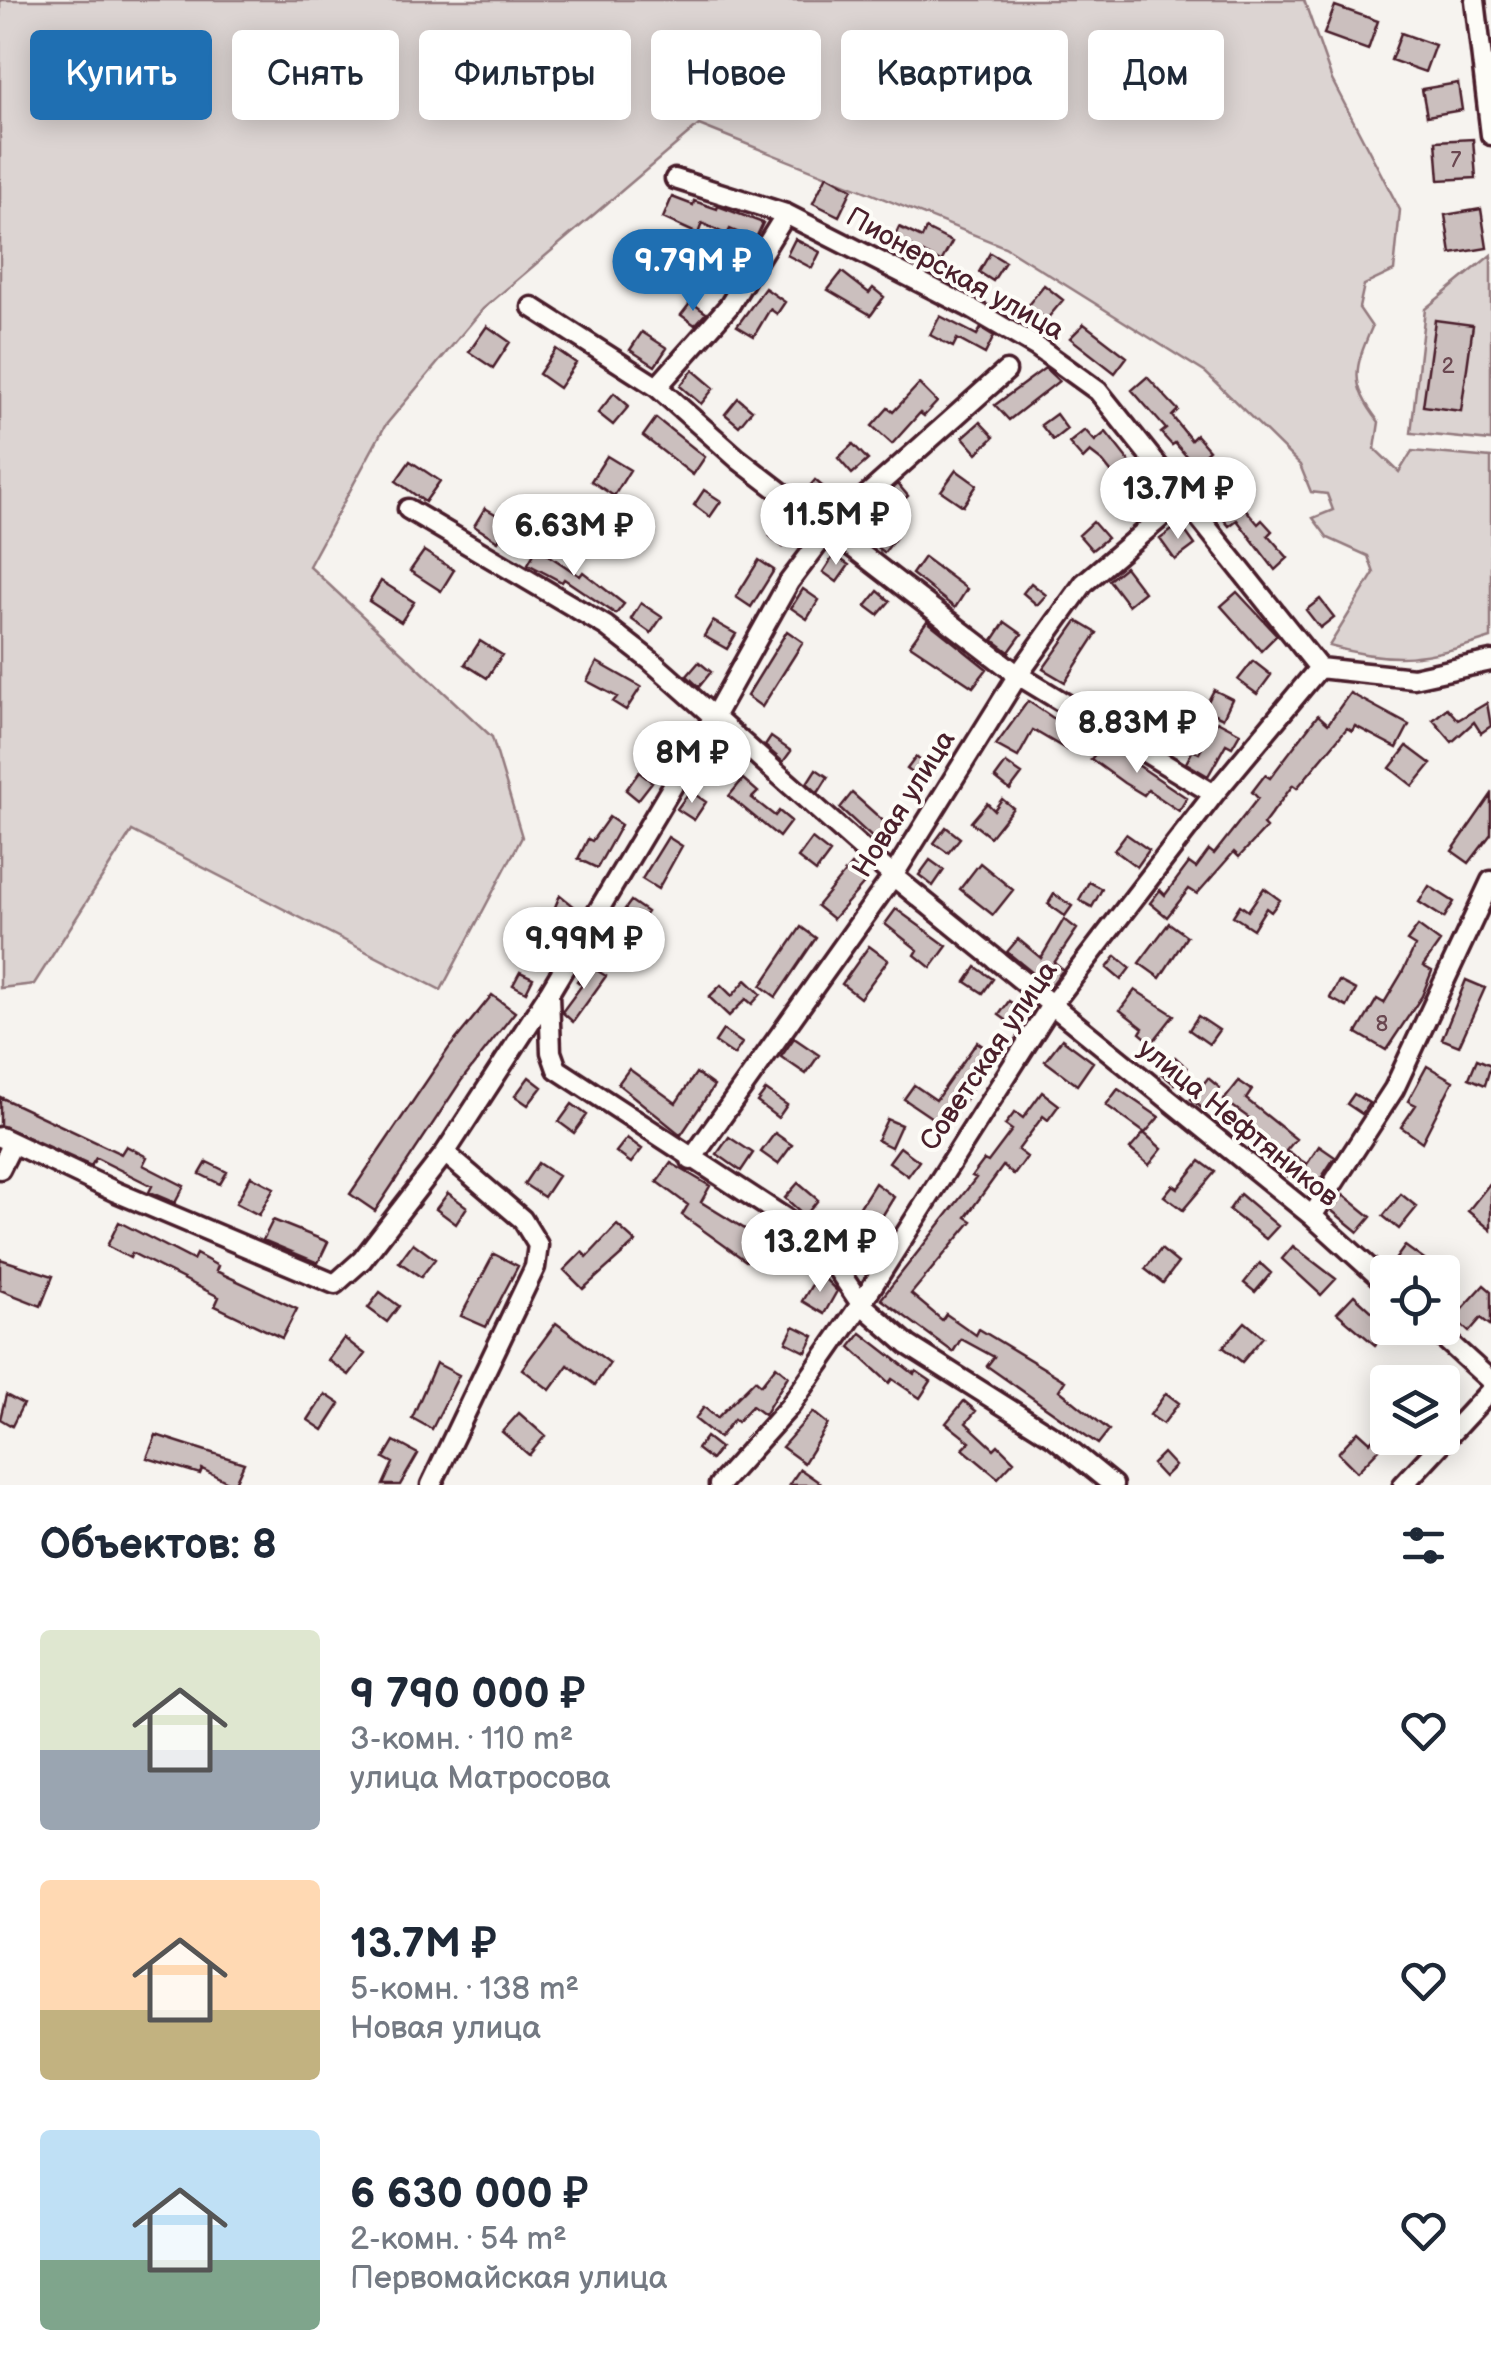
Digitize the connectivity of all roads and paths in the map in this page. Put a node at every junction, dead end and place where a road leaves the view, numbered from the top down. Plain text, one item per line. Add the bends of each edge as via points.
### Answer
1 (1475, 0) edge
2 (1491, 135) edge
3 (675, 179) dead end
4 (786, 214) junction
5 (532, 307) dead end
6 (1006, 371) dead end
7 (657, 387) junction
8 (1185, 497) junction
9 (408, 509) dead end
10 (830, 528) junction
11 (1491, 661) edge
12 (1320, 668) junction
13 (1018, 675) junction
14 (715, 715) junction
15 (1214, 794) junction
16 (893, 876) junction
17 (1491, 881) edge
18 (549, 993) junction
19 (1050, 1007) junction
20 (6, 1140) edge
21 (445, 1153) junction
22 (692, 1160) junction
23 (0, 1169) edge
24 (1312, 1216) junction
25 (1370, 1269) edge
26 (860, 1304) junction
27 (1452, 1345) edge
28 (1491, 1381) edge
29 (1491, 1390) edge
30 (431, 1485) edge
31 (719, 1485) edge
32 (1113, 1485) edge
33 (1403, 1485) edge

1 - 2 street
3 - 4 street, Пионерская улица
4 - 7 street via 729,306
4 - 8 street, Пионерская улица via 1037,347 1098,392
5 - 7 street
6 - 10 street
7 - 10 street
8 - 12 street, Пионерская улица
8 - 13 street, Новая улица via 1084,584
9 - 14 street, улица Нефтяников via 606,626
10 - 13 street
10 - 14 street via 789,582
11 - 12 street via 1413,678
12 - 15 street, Советская улица
13 - 15 street
13 - 16 street, Новая улица
14 - 16 street, улица Нефтяников
14 - 18 street
15 - 19 street, Советская улица
16 - 19 street, улица Нефтяников
16 - 22 street, Новая улица
17 - 24 street via 1394,1090
18 - 21 street
18 - 22 street via 556,1069
19 - 24 street, улица Нефтяников
19 - 26 street, Советская улица
20 - 21 street via 335,1284 362,1260
20 - 23 street
21 - 30 street via 522,1219 538,1245 535,1267
22 - 26 street via 794,1224
24 - 25 street, улица Нефтяников
26 - 31 street, Советская улица via 790,1406
26 - 32 street via 908,1345 1055,1438
27 - 28 street
29 - 33 street

